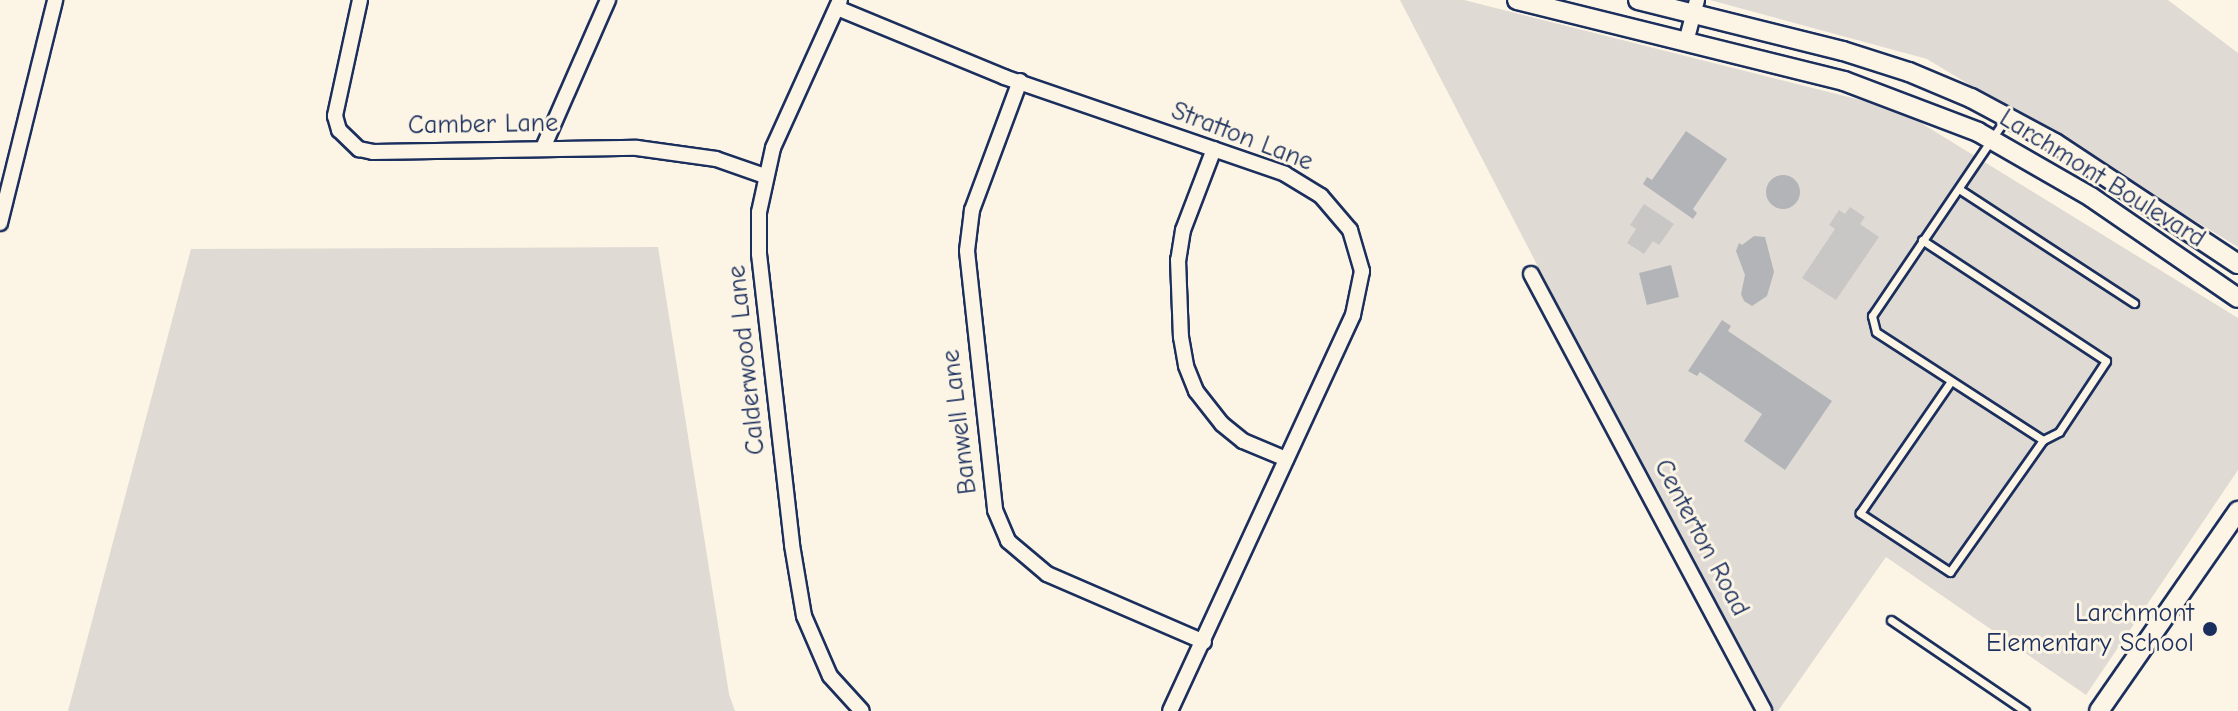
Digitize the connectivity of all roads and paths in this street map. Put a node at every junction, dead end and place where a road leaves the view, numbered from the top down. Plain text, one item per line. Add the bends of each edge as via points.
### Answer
1 (55, 0) edge
2 (360, 0) edge
3 (608, 0) edge
4 (1517, 0) edge
5 (1638, 0) edge
6 (838, 4) edge
7 (1696, 7) edge
8 (1686, 42) junction
9 (1020, 81) junction
10 (2007, 116) junction
11 (1992, 141) junction
12 (543, 148) junction
13 (1214, 149) junction
14 (765, 176) junction
15 (1959, 189) junction
16 (0, 223) edge
17 (1922, 240) junction
18 (2238, 264) edge
19 (1531, 274) dead end
20 (2238, 298) edge
21 (2134, 303) dead end
22 (1951, 381) junction
23 (2043, 440) junction
24 (1286, 459) junction
25 (2238, 511) edge
26 (1891, 620) dead end
27 (1204, 642) junction
28 (862, 711) edge
29 (1170, 711) edge
30 (1764, 711) edge
31 (2025, 711) edge
32 (2099, 711) edge

1 - 16 street
2 - 12 street, Camber Lane via 336,100 339,130 348,142 373,152
3 - 12 street
4 - 8 street, Larchmont Boulevard
5 - 7 street, Larchmont Boulevard
6 - 9 street, Stratton Lane
6 - 14 street, Calderwood Lane
7 - 8 street
7 - 10 street, Larchmont Boulevard via 1876,61
8 - 11 street, Larchmont Boulevard via 1844,81
9 - 13 street, Stratton Lane
9 - 27 street, Banwell Lane via 972,210 967,251 991,494 1000,525 1020,554 1047,574
10 - 11 lane
10 - 18 street, Larchmont Boulevard
11 - 15 lane
11 - 20 street, Larchmont Boulevard via 2091,197
12 - 14 street, Camber Lane via 671,151
13 - 24 street via 1183,230 1178,260 1186,366 1196,391 1222,424 1243,441
13 - 24 street, Stratton Lane via 1304,184 1337,211 1359,250 1362,271 1353,315
14 - 28 street, Calderwood Lane via 759,254 804,616 830,676
15 - 17 lane
15 - 21 lane
17 - 22 lane via 1872,316 1876,332
17 - 23 lane via 2106,361 2059,432
19 - 30 street, Centerton Road
22 - 23 lane
22 - 23 lane via 1860,513 1937,564 1950,572
24 - 27 street, Stratton Lane
25 - 32 street
26 - 31 lane
27 - 29 street, Stratton Lane

